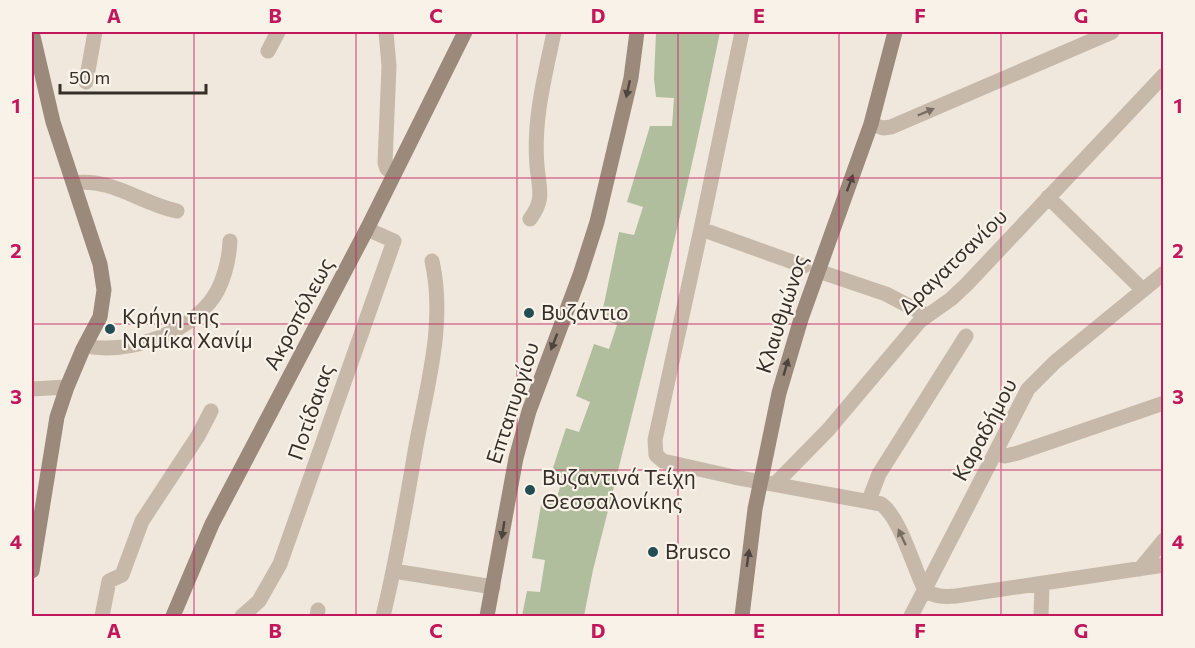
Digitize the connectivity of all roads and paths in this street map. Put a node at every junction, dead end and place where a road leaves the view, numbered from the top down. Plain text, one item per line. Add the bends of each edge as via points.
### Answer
1 (32, 32) edge
2 (95, 32) edge
3 (278, 32) edge
4 (386, 32) edge
5 (465, 32) edge
6 (554, 32) edge
7 (638, 32) edge
8 (742, 32) edge
9 (895, 32) edge
10 (1112, 32) edge
11 (268, 51) dead end
12 (1164, 75) edge
13 (86, 82) dead end
14 (871, 124) junction
15 (394, 174) junction
16 (74, 183) junction
17 (1048, 197) junction
18 (177, 211) dead end
19 (530, 219) dead end
20 (367, 229) junction
21 (701, 229) junction
22 (230, 241) dead end
23 (432, 261) dead end
24 (811, 268) junction
25 (1164, 273) edge
26 (1143, 290) junction
27 (926, 315) junction
28 (966, 336) dead end
29 (85, 346) junction
30 (67, 387) junction
31 (32, 389) edge
32 (1164, 403) edge
33 (211, 411) dead end
34 (994, 453) junction
35 (768, 483) junction
36 (869, 500) junction
37 (35, 526) edge
38 (1164, 540) edge
39 (1164, 565) edge
40 (1140, 569) junction
41 (32, 571) edge
42 (394, 571) junction
43 (1042, 584) junction
44 (493, 587) junction
45 (926, 591) junction
46 (102, 616) edge
47 (173, 616) edge
48 (242, 616) edge
49 (383, 616) edge
50 (487, 616) edge
51 (742, 616) edge
52 (911, 616) edge
53 (1041, 616) edge

1 - 16 main road via 53,122
2 - 13 street
3 - 11 street
4 - 15 street via 386,163
5 - 15 main road, Ακροπόλεως
6 - 19 street via 537,116 539,204
7 -> 44 main road, Επταπυργίου via 631,78 592,239 518,449
8 - 21 street
9 - 14 main road, Κλαυθμώνος
14 -> 10 street via 891,127
12 - 17 street, Δραγατσανίου
24 -> 14 main road, Κλαυθμώνος
15 - 20 main road, Ακροπόλεως
16 - 18 street via 104,184
16 - 29 main road via 100,264 104,290 100,318
17 - 26 street
17 - 27 street, Δραγατσανίου via 967,284
20 - 47 main road, Ακροπόλεως via 212,524
20 - 48 street, Ποτίδαιας via 394,241 280,564 259,601
21 - 24 street
21 - 35 street via 655,440 656,455 663,461
22 - 29 street via 218,289 207,305 187,321 134,346
23 - 42 street via 437,296 435,346
24 - 27 street via 886,294
35 -> 24 main road, Κλαυθμώνος via 779,393
25 - 26 street, Καραδήμου
26 - 34 street, Καραδήμου via 1028,389
27 - 35 street, Δραγατσανίου via 828,430
28 - 36 street via 879,474
29 - 30 main road
30 - 31 street
30 - 37 main road via 57,417
32 - 34 street via 1018,453
33 - 46 street via 142,521 122,575 109,581
34 - 45 street, Καραδήμου
35 - 36 street
51 -> 35 main road, Κλαυθμώνος
45 -> 36 street via 889,511 883,504
37 - 41 main road
38 - 40 street
39 - 40 street
40 - 43 street
42 - 44 street
42 - 49 street
43 - 45 street via 950,597
43 - 53 street
44 - 50 main road, Επταπυργίου
45 - 52 street, Καραδήμου

